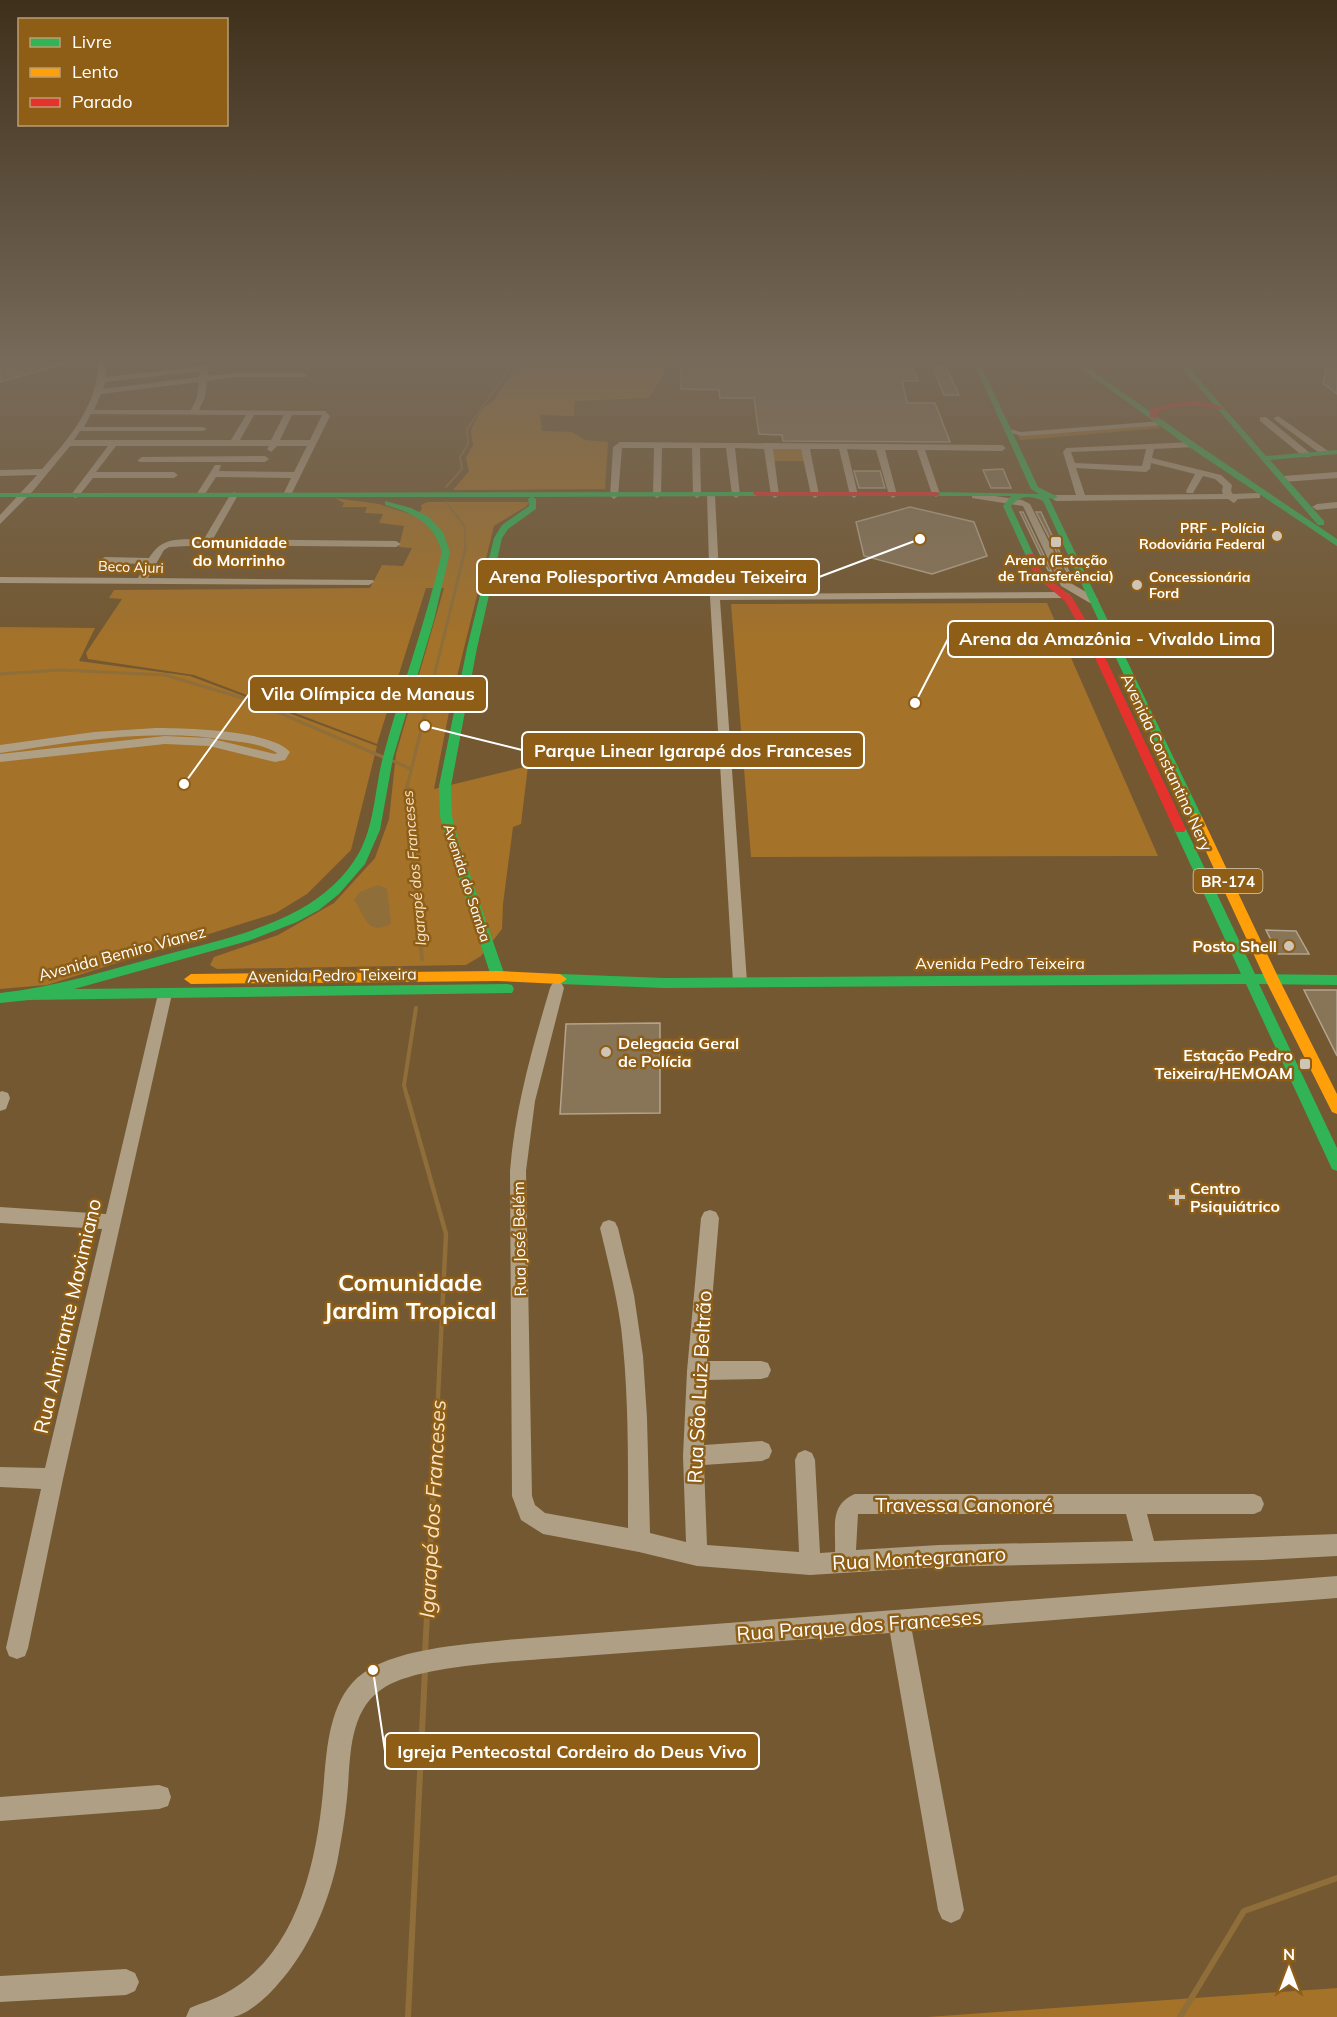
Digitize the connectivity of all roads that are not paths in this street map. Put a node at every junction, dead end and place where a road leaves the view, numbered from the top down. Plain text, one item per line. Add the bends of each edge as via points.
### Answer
1 (57, 455) edge
2 (105, 455) edge
3 (145, 455) edge
4 (267, 455) edge
5 (307, 455) edge
6 (616, 455) edge
7 (658, 455) edge
8 (698, 455) edge
9 (731, 455) edge
10 (769, 455) edge
11 (807, 455) edge
12 (844, 455) edge
13 (882, 455) edge
14 (923, 455) edge
15 (1006, 455) edge
16 (1018, 455) edge
17 (1068, 455) edge
18 (1148, 455) edge
19 (1201, 455) edge
20 (1208, 455) edge
21 (1217, 455) edge
22 (1262, 455) edge
23 (1295, 455) edge
24 (1265, 458) junction
25 (142, 459) junction
26 (223, 459) junction
27 (265, 459) junction
28 (1147, 459) junction
29 (184, 460) junction
30 (1071, 465) junction
31 (1146, 470) junction
32 (0, 472) edge
33 (42, 472) junction
34 (1200, 473) junction
35 (213, 474) junction
36 (91, 475) junction
37 (132, 475) junction
38 (174, 475) junction
39 (257, 475) junction
40 (297, 475) junction
41 (1337, 477) edge
42 (1144, 480) dead end
43 (1293, 481) junction
44 (936, 494) junction
45 (951, 494) junction
46 (1080, 494) junction
47 (1144, 494) junction
48 (1191, 494) junction
49 (1228, 494) junction
50 (1253, 494) junction
51 (0, 495) edge
52 (22, 495) junction
53 (75, 495) junction
54 (162, 495) junction
55 (200, 495) junction
56 (234, 495) junction
57 (287, 495) junction
58 (334, 495) junction
59 (614, 495) junction
60 (657, 495) junction
61 (704, 495) junction
62 (736, 495) junction
63 (775, 495) junction
64 (815, 495) junction
65 (854, 495) junction
66 (893, 495) junction
67 (1030, 495) junction
68 (437, 496) junction
69 (527, 497) junction
70 (461, 498) junction
71 (1056, 498) junction
72 (1298, 498) junction
73 (1010, 500) junction
74 (420, 506) junction
75 (1317, 507) junction
76 (1335, 507) edge
77 (0, 521) edge
78 (1337, 523) edge
79 (1337, 540) edge
80 (207, 542) junction
81 (396, 544) dead end
82 (1337, 552) edge
83 (105, 560) dead end
84 (152, 561) junction
85 (142, 579) junction
86 (0, 580) edge
87 (369, 582) dead end
88 (1101, 584) dead end
89 (1065, 595) junction
90 (715, 597) junction
91 (1094, 601) junction
92 (1112, 605) dead end
93 (1118, 653) junction
94 (145, 736) junction
95 (50, 747) junction
96 (0, 749) edge
97 (0, 758) edge
98 (223, 943) junction
99 (474, 976) junction
100 (498, 976) junction
101 (191, 978) junction
102 (1337, 980) edge
103 (1251, 981) junction
104 (1273, 981) junction
105 (740, 982) junction
106 (663, 983) junction
107 (557, 988) junction
108 (456, 991) junction
109 (201, 993) junction
110 (165, 994) junction
111 (29, 995) junction
112 (0, 998) edge
113 (1337, 1108) edge
114 (1337, 1164) edge
115 (0, 1215) edge
116 (710, 1218) dead end
117 (112, 1222) junction
118 (609, 1228) dead end
119 (761, 1370) dead end
120 (697, 1371) junction
121 (762, 1450) dead end
122 (693, 1456) junction
123 (805, 1460) dead end
124 (0, 1477) edge
125 (53, 1479) junction
126 (522, 1496) joint
127 (1134, 1503) junction
128 (1254, 1504) dead end
129 (639, 1541) junction
130 (1337, 1545) edge
131 (1146, 1550) junction
132 (697, 1556) junction
133 (845, 1561) junction
134 (810, 1564) junction
135 (1337, 1587) edge
136 (899, 1622) junction
137 (17, 1648) dead end
138 (159, 1797) dead end
139 (0, 1809) edge
140 (951, 1910) dead end
141 (126, 1982) dead end
142 (0, 1989) edge
143 (199, 2017) edge

1 - 33 street
2 - 36 street
3 - 25 street
4 - 27 street
5 - 40 street
6 - 59 street
7 - 60 street
8 - 61 street
9 - 62 street
10 - 63 street
11 - 64 street
12 - 65 street
13 - 66 street
14 - 44 street
15 - 67 main road, BR-174
16 - 67 main road, BR-174
17 - 30 street
18 - 28 street
19 - 50 main road
20 - 79 main road
21 - 72 main road via 1282,499
22 - 24 main road
23 - 24 main road
24 - 43 main road
25 - 29 street
25 - 37 street
26 - 27 street
26 - 29 street
26 - 35 street
27 - 39 street
28 - 31 street
28 - 34 street
29 - 38 street
30 - 31 street
30 - 46 street
31 - 42 street
32 - 33 street
33 - 52 street
34 - 48 street
34 - 49 street via 1224,480
35 - 39 street
35 - 55 street
36 - 37 street
36 - 53 street
37 - 38 street
38 - 54 street
39 - 40 street
40 - 57 street
41 - 43 street
43 - 72 main road
43 - 75 main road
44 - 45 main road
44 - 66 main road
45 - 67 main road
45 - 73 street
46 - 47 street
46 - 71 street
47 - 48 street
47 - 48 street
48 - 49 street
48 - 49 street via 1236,504
49 - 50 street
50 - 82 main road
51 - 52 main road
52 - 53 main road
52 - 77 street
53 - 54 main road
54 - 55 main road
55 - 56 main road
56 - 57 main road
56 - 80 street
57 - 58 main road
58 - 68 main road
58 - 74 main road
59 - 60 main road
59 - 69 main road
60 - 61 main road
61 - 62 main road
61 - 90 street
62 - 63 main road
63 - 64 main road
64 - 65 main road
65 - 66 main road
67 - 71 main road
67 - 73 main road
67 - 91 street via 1065,584
67 - 91 main road, BR-174 via 1046,499
68 - 70 main road
68 - 74 main road
69 - 70 main road
69 - 100 main road, Avenida do Samba via 533,507 498,538 445,786 446,816 453,843
70 - 74 main road
71 - 88 main road
72 - 79 main road
73 - 89 main road, Avenida Constantino Nery / BR-174 via 1008,511 1038,574
74 - 98 main road, Avenida Bemiro Vianez via 441,532 446,552 382,780 374,836 350,876 321,901 280,924
75 - 76 street
75 - 78 main road
80 - 81 street
80 - 84 street via 167,544
83 - 84 street
84 - 85 street
85 - 86 street, Beco Ajuri
85 - 87 street, Beco Ajuri
89 - 90 street
89 - 103 main road, Avenida Constantino Nery / BR-174 via 1090,636
90 - 105 street
91 - 93 main road, BR-174
92 - 93 main road, Avenida Constantino Nery
93 - 104 main road, Avenida Constantino Nery / BR-174
94 - 94 street via 209,742 275,758 284,752 217,734 173,731
94 - 95 street
95 - 96 street
95 - 97 street
98 - 101 main road, Avenida Bemiro Vianez via 201,957
98 - 111 main road, Avenida Bemiro Vianez
99 - 100 main road, Avenida Pedro Teixeira
99 - 101 main road, Avenida Pedro Teixeira
99 - 108 main road
100 - 106 main road, Avenida Pedro Teixeira
101 - 109 main road
102 - 104 main road, Avenida Pedro Teixeira
103 - 104 main road, Avenida Pedro Teixeira
103 - 105 main road, Avenida Pedro Teixeira via 1154,978
103 - 114 main road, Avenida Constantino Nery / BR-174
104 - 113 main road, Avenida Constantino Nery / BR-174
105 - 106 main road, Avenida Pedro Teixeira
106 - 107 main road, Avenida Pedro Teixeira via 651,987
107 - 108 main road, Avenida Pedro Teixeira
107 - 126 street, Rua José Belém via 528,1088 520,1138
108 - 109 main road, Avenida Pedro Teixeira
109 - 110 main road, Avenida Pedro Teixeira
110 - 111 main road, Avenida Pedro Teixeira
110 - 117 street, Rua Almirante Maximiano
111 - 112 main road, Avenida Pedro Teixeira
115 - 117 street
116 - 120 street, Rua São Luiz Beltrão
117 - 125 street, Rua Almirante Maximiano
118 - 129 street via 631,1339 638,1438
119 - 120 street
120 - 122 street, Rua São Luiz Beltrão
121 - 122 street
122 - 132 street, Rua São Luiz Beltrão
123 - 134 street
124 - 125 street
125 - 137 street, Rua Almirante Maximiano
126 - 129 street, Rua Montegranaro via 524,1509 543,1523
127 - 128 street, Travessa Canonoré
127 - 131 street
127 - 133 street, Travessa Canonoré via 855,1504 847,1509
129 - 132 street, Rua Montegranaro
130 - 131 street, Rua Montegranaro
131 - 133 street, Rua Montegranaro
132 - 134 street, Rua Montegranaro
133 - 134 street, Rua Montegranaro
135 - 136 street, Rua Parque dos Franceses
136 - 140 street
136 - 143 street, Rua Parque dos Franceses via 506,1651 440,1660 383,1674 353,1702 344,1723 329,1842 320,1886 304,1927 281,1964 250,1991 215,2013
138 - 139 street
141 - 142 street

